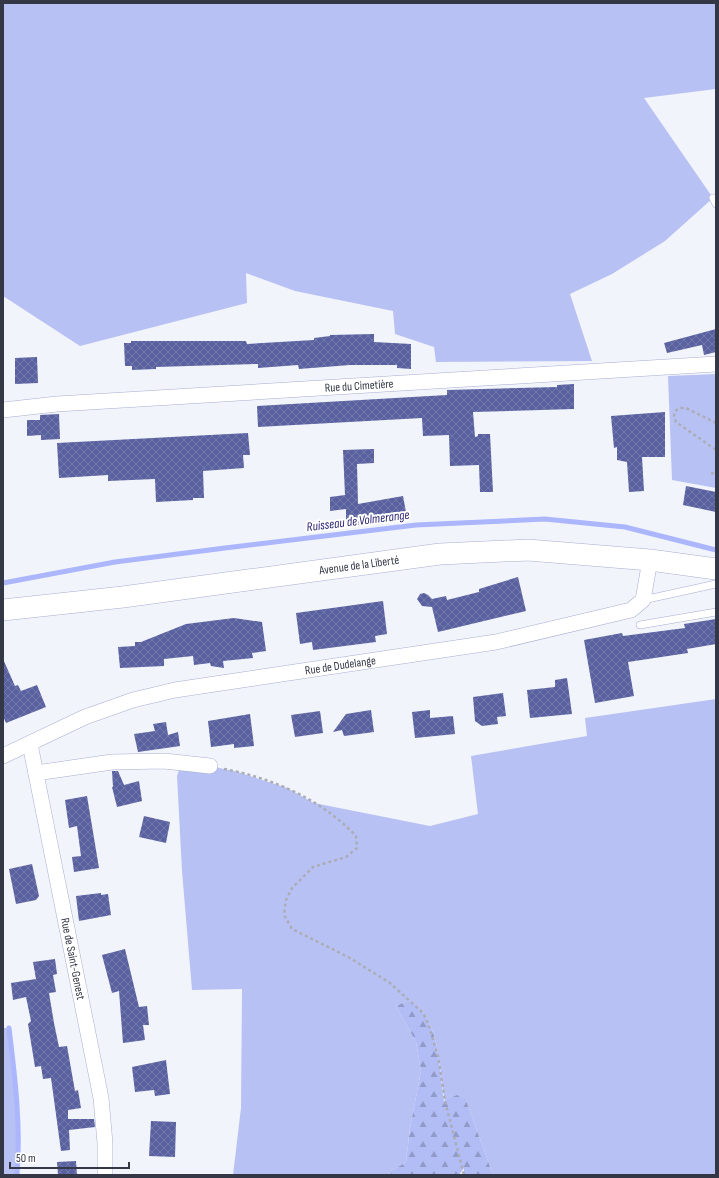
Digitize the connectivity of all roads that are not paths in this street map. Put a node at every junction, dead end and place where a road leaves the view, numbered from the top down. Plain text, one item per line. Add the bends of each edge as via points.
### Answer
1 (716, 364) edge
2 (3, 410) edge
3 (650, 560) junction
4 (716, 569) edge
5 (716, 584) edge
6 (643, 600) junction
7 (3, 610) edge
8 (716, 612) edge
9 (640, 625) dead end
10 (30, 744) junction
11 (3, 756) edge
12 (210, 766) road end
13 (36, 772) junction
14 (105, 1175) edge

1 - 2 street, Rue du Cimetière via 57,404
3 - 4 main road, Avenue de la Liberté
3 - 6 street
3 - 7 main road, Avenue de la Liberté via 528,550 440,554 123,597
5 - 6 lane
6 - 10 street, Rue de Dudelange via 631,610 496,642 175,690 133,700 85,717
8 - 9 lane
10 - 11 street, Rue de Dudelange
10 - 13 street, Rue de Saint-Genest
12 - 13 street via 164,761 125,762
13 - 14 street, Rue de Saint-Genest via 101,1098

